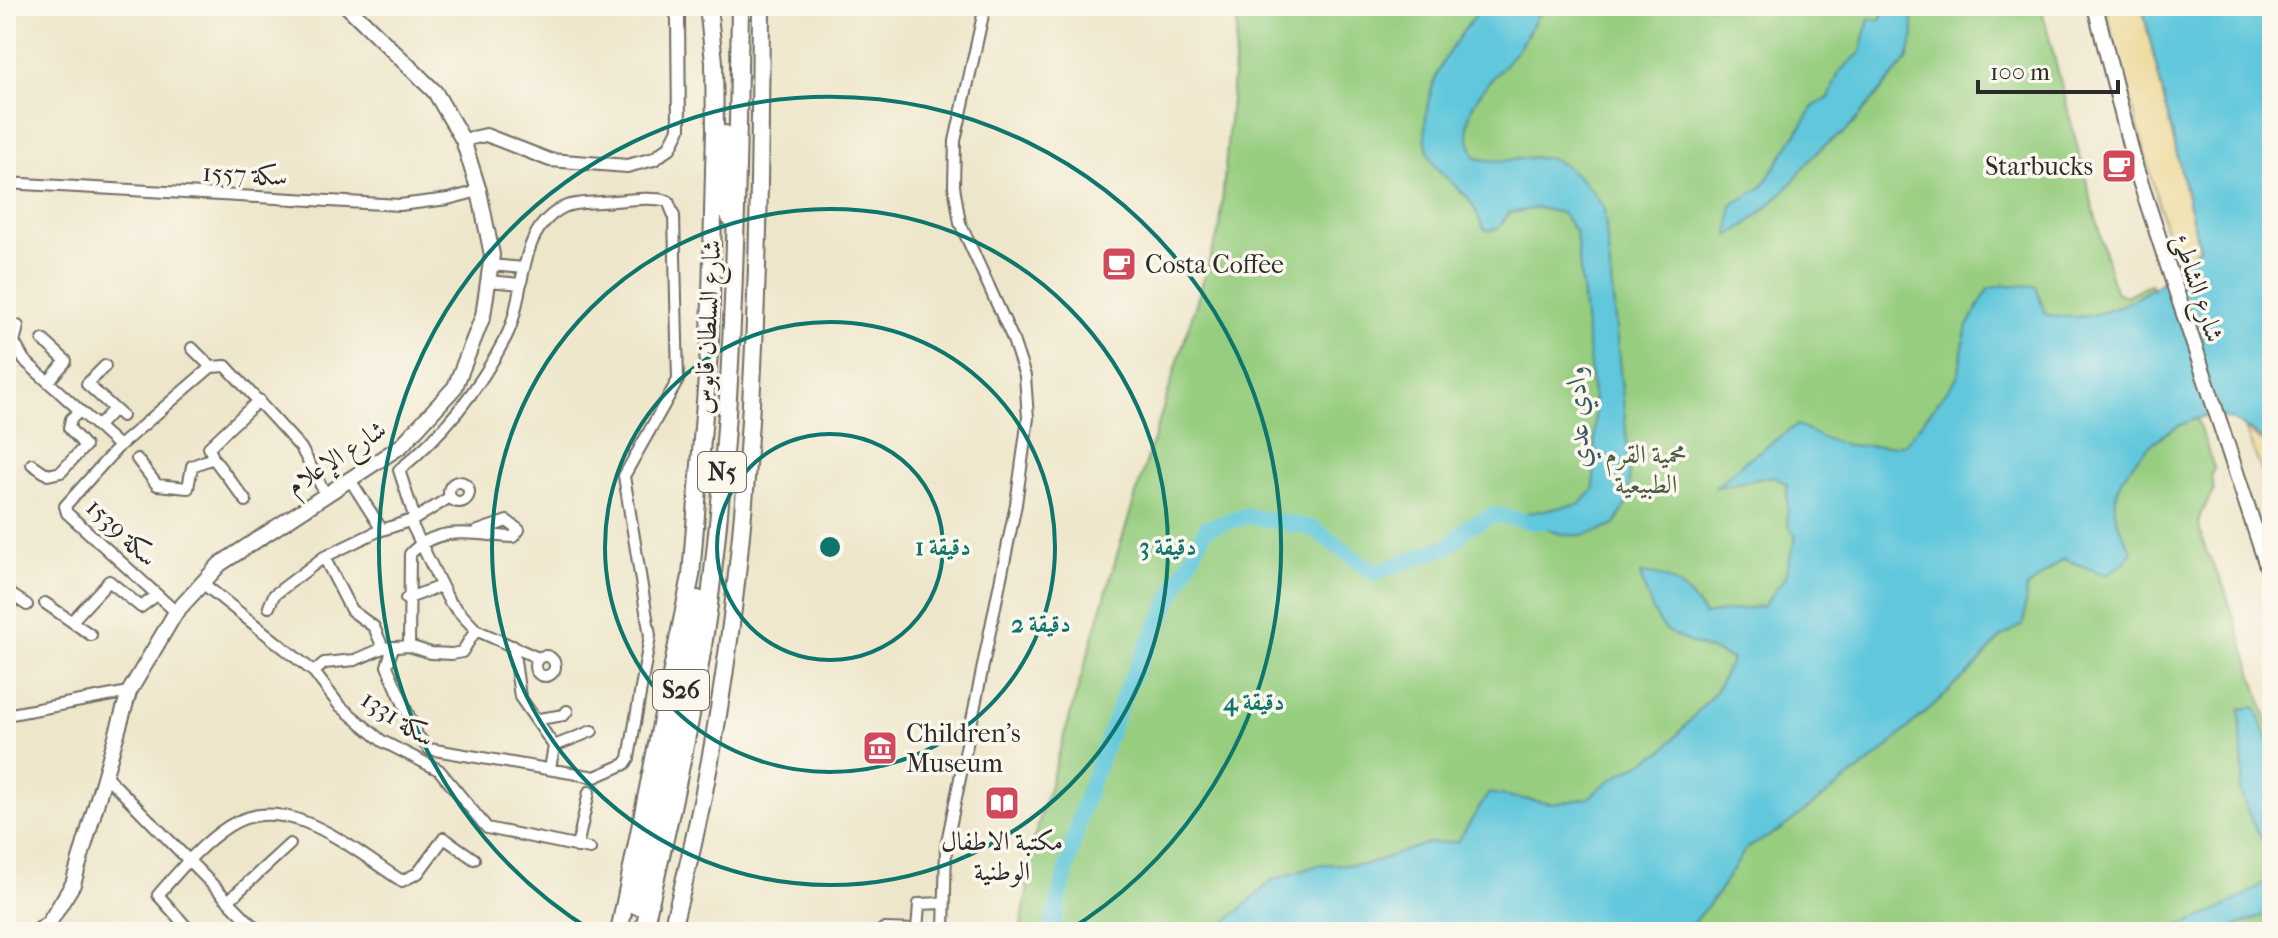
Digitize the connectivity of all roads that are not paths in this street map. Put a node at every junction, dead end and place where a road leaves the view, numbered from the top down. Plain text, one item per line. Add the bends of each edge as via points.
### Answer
1 (347, 6) edge
2 (674, 6) edge
3 (709, 6) edge
4 (740, 6) edge
5 (763, 6) edge
6 (985, 6) edge
7 (2095, 6) edge
8 (463, 140) junction
9 (6, 183) edge
10 (479, 191) junction
11 (737, 253) junction
12 (490, 265) junction
13 (524, 268) junction
14 (488, 281) junction
15 (521, 284) junction
16 (18, 326) dead end
17 (43, 340) dead end
18 (192, 348) dead end
19 (105, 366) dead end
20 (211, 367) junction
21 (48, 382) junction
22 (259, 400) junction
23 (80, 411) junction
24 (98, 426) junction
25 (119, 446) junction
26 (724, 448) junction
27 (213, 458) junction
28 (137, 459) dead end
29 (32, 464) dead end
30 (349, 478) junction
31 (325, 493) junction
32 (450, 497) dead end
33 (246, 501) dead end
34 (412, 520) junction
35 (382, 530) junction
36 (478, 531) dead end
37 (420, 542) junction
38 (324, 557) junction
39 (2272, 581) edge
40 (201, 582) junction
41 (441, 586) junction
42 (6, 591) edge
43 (157, 595) junction
44 (406, 599) junction
45 (45, 603) dead end
46 (27, 605) dead end
47 (269, 607) dead end
48 (176, 612) junction
49 (72, 621) junction
50 (476, 630) junction
51 (91, 635) dead end
52 (409, 646) junction
53 (513, 646) junction
54 (388, 647) junction
55 (538, 658) dead end
56 (314, 672) junction
57 (129, 692) junction
58 (567, 711) dead end
59 (6, 715) edge
60 (539, 719) junction
61 (592, 731) dead end
62 (554, 746) junction
63 (550, 769) junction
64 (106, 776) junction
65 (589, 792) dead end
66 (290, 844) dead end
67 (577, 847) junction
68 (590, 849) dead end
69 (474, 859) dead end
70 (188, 861) junction
71 (228, 901) junction
72 (943, 903) junction
73 (37, 932) edge
74 (191, 932) edge
75 (259, 932) edge
76 (619, 932) edge
77 (631, 932) edge
78 (643, 932) edge
79 (671, 932) edge
80 (881, 932) edge
81 (944, 932) edge

1 - 8 main road, شارع الإعلام via 435,92
2 - 8 street via 679,129 661,154 639,165 550,160 486,135
3 - 11 highway via 723,50 726,195
3 - 76 highway via 715,129 710,340 691,576
4 - 11 highway, شارع السلطان قابوس / N5
5 - 79 highway, شارع السلطان قابوس / N5 via 755,327 733,607 722,693
6 - 72 street via 955,141 954,186 960,223 1025,376 1028,418 1016,504 946,847
7 - 39 main road, شارع الشاطئ via 2159,244
8 - 10 main road, شارع الإعلام
9 - 10 street, سكة 1557 via 400,205
10 - 12 main road, شارع الإعلام
11 - 26 highway, شارع السلطان قابوس / N5
12 - 13 street
12 - 14 main road, شارع الإعلام
13 - 15 street
13 - 63 street via 537,233 565,207 659,199 672,206 678,380 624,476 650,636 633,743 625,764 595,777
14 - 15 street
14 - 30 main road, شارع الإعلام via 483,316 455,387 401,446
15 - 34 street via 516,315 480,381 455,418 399,470
16 - 21 street via 14,342
17 - 21 street via 66,361
18 - 20 street
19 - 24 street via 87,384 118,412
20 - 22 street via 226,366
20 - 25 street, سكة 1539
21 - 23 street
22 - 27 street via 212,443
22 - 31 street via 301,448
23 - 24 street
23 - 29 street via 69,428 85,446 77,455 61,472 48,475
24 - 25 street
25 - 43 street, سكة 1539 via 65,506
26 - 77 highway, S26
26 - 78 highway, شارع السلطان قابوس / N5 via 693,708
27 - 28 street via 192,466 188,488 157,485
27 - 33 street
30 - 31 main road, شارع الإعلام
30 - 35 street
31 - 40 main road, شارع الإعلام
32 - 34 street
34 - 35 street
34 - 37 street
35 - 38 street
36 - 37 street
37 - 41 street
37 - 44 street via 410,554
38 - 47 street via 274,595
38 - 54 street via 351,610 374,627
40 - 48 main road, شارع الإعلام
40 - 56 street, سكة 1331
41 - 44 street
41 - 50 street
42 - 46 street
43 - 48 street, سكة 1539
43 - 49 street via 141,607 109,581
44 - 52 street
45 - 49 street
48 - 57 main road, شارع الإعلام
49 - 51 street
50 - 52 street via 462,652 431,653
50 - 53 street
52 - 54 street
53 - 55 street
53 - 60 street via 520,697
54 - 56 street via 355,660 324,663
54 - 63 street via 387,666 417,735 429,749
56 - 67 street, سكة 1331 via 339,705 382,741 439,770 487,828
57 - 59 street
57 - 64 main road, شارع الإعلام
58 - 60 street
60 - 62 street
61 - 62 street
62 - 63 street
64 - 70 street
64 - 73 main road, شارع الإعلام via 73,884 49,923
65 - 67 street
66 - 71 street
67 - 68 street, سكة 1331
69 - 70 street via 444,838 418,873 402,881 309,822 263,813 230,825
70 - 71 street
70 - 74 street via 158,895
71 - 75 street
72 - 80 street via 919,904 917,930
72 - 81 street

